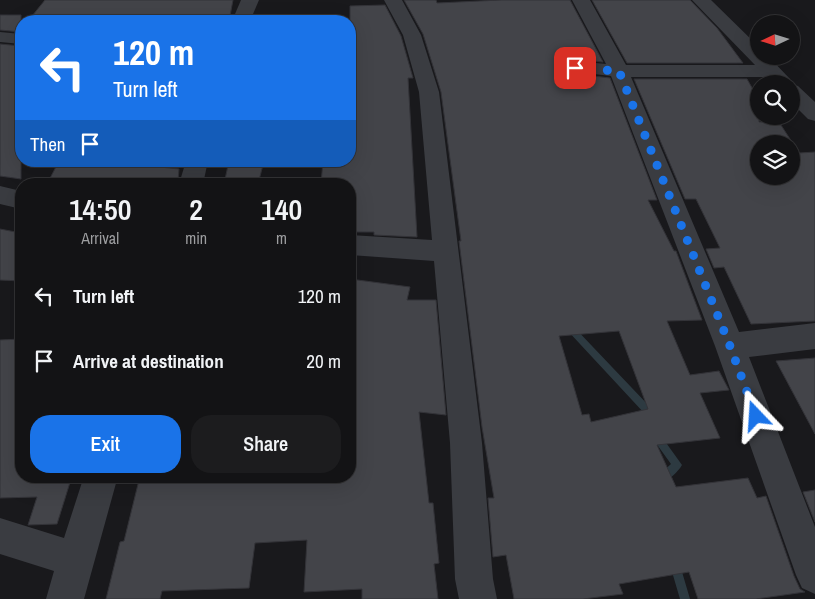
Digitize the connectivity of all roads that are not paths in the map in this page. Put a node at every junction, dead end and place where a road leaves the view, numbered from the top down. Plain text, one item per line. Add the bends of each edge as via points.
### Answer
1 (250, 0) edge
2 (393, 0) edge
3 (581, 0) edge
4 (701, 0) edge
5 (244, 15) edge
6 (0, 37) edge
7 (15, 38) edge
8 (575, 68) dead end
9 (619, 71) junction
10 (776, 75) edge
11 (750, 77) edge
12 (800, 99) edge
13 (815, 114) edge
14 (0, 195) edge
15 (15, 199) edge
16 (356, 245) edge
17 (446, 251) junction
18 (815, 336) edge
19 (730, 346) junction
20 (99, 483) edge
21 (0, 536) edge
22 (75, 560) junction
23 (815, 575) edge
24 (65, 599) edge
25 (478, 599) edge

1 - 5 street
2 - 17 street via 412,35 429,92
3 - 9 street
4 - 10 street
6 - 7 street
8 - 9 street
9 - 11 street
9 - 19 street
12 - 13 street
14 - 15 street
16 - 17 street
17 - 25 street
18 - 19 street
19 - 23 street
20 - 22 street
21 - 22 street
22 - 24 street

